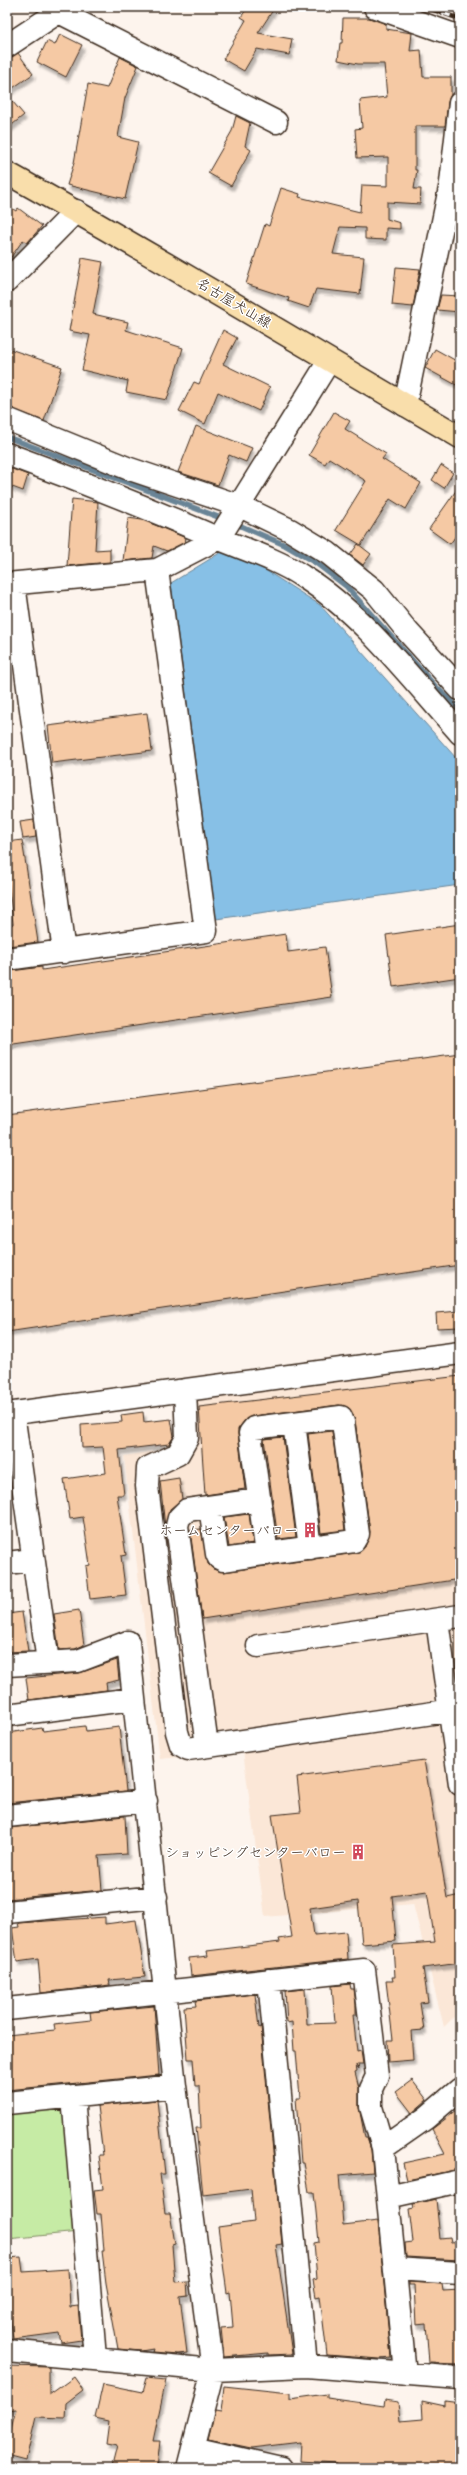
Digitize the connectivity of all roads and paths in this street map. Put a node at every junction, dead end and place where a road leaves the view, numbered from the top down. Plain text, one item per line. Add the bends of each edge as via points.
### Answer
1 (375, 7) edge
2 (63, 10) edge
3 (460, 37) edge
4 (7, 46) edge
5 (460, 103) edge
6 (276, 122) dead end
7 (7, 172) edge
8 (76, 211) junction
9 (7, 282) edge
10 (329, 361) junction
11 (405, 405) junction
12 (7, 419) edge
13 (460, 437) edge
14 (7, 454) edge
15 (238, 509) junction
16 (219, 538) junction
17 (157, 570) junction
18 (10, 584) edge
19 (460, 688) edge
20 (460, 733) edge
21 (64, 952) junction
22 (7, 959) edge
23 (460, 1353) edge
24 (185, 1390) junction
25 (10, 1414) edge
26 (294, 1423) junction
27 (258, 1500) junction
28 (210, 1507) junction
29 (310, 1548) junction
30 (266, 1554) junction
31 (32, 1560) junction
32 (7, 1563) edge
33 (460, 1616) edge
34 (437, 1620) junction
35 (258, 1646) dead end
36 (48, 1662) junction
37 (7, 1665) edge
38 (133, 1699) junction
39 (455, 1710) edge
40 (7, 1715) edge
41 (207, 1746) junction
42 (460, 1784) edge
43 (146, 1801) junction
44 (7, 1816) edge
45 (156, 1897) junction
46 (7, 1912) edge
47 (269, 1980) junction
48 (166, 1992) junction
49 (7, 2009) edge
50 (175, 2086) junction
51 (460, 2089) edge
52 (73, 2096) junction
53 (7, 2103) edge
54 (383, 2148) junction
55 (460, 2181) edge
56 (388, 2197) junction
57 (395, 2269) junction
58 (460, 2273) edge
59 (7, 2351) edge
60 (95, 2358) junction
61 (306, 2366) junction
62 (213, 2370) junction
63 (404, 2374) junction
64 (460, 2378) edge
65 (191, 2458) edge
66 (270, 2467) edge

1 - 3 street
2 - 4 street
2 - 6 street
5 - 11 street via 451,182
7 - 8 main road, 名古屋犬山線
8 - 9 street
8 - 10 main road, 名古屋犬山線 via 214,290
10 - 11 main road, 名古屋犬山線
10 - 15 street
11 - 13 main road, 名古屋犬山線
12 - 15 street via 127,468
14 - 16 street
15 - 16 street
15 - 19 street via 290,530 328,553 374,590 408,632
16 - 17 street
16 - 20 street via 269,558 302,575 330,596 360,623
17 - 18 street
17 - 21 street via 206,931
18 - 21 street
21 - 22 street
23 - 24 street
24 - 25 street
24 - 41 street via 187,1438 178,1454 148,1468 147,1486 177,1732 181,1745 188,1749
25 - 31 street
26 - 27 street via 254,1428 250,1433
26 - 29 street
26 - 29 street via 341,1417 358,1534 354,1541
27 - 28 street
27 - 30 street
28 - 30 street via 218,1558 223,1560
28 - 41 street via 187,1510 179,1518 177,1526
29 - 30 street
31 - 32 street
31 - 36 street
33 - 34 street
34 - 35 street
34 - 39 street
36 - 37 street
36 - 38 street via 78,1661 128,1642
38 - 40 street
38 - 43 street
39 - 41 street
39 - 42 street
43 - 44 street
43 - 45 street
45 - 46 street
45 - 48 street
47 - 48 street
47 - 54 street via 364,1970 377,2076 371,2089 371,2107
47 - 61 street
48 - 49 street
48 - 50 street
50 - 52 street
50 - 62 street
51 - 54 street via 426,2118
52 - 53 street
52 - 60 street
54 - 56 street
55 - 56 street
56 - 57 street
57 - 58 street
57 - 63 street
59 - 60 street
60 - 62 street
61 - 62 street
61 - 63 street
62 - 65 street
63 - 64 street
65 - 66 street

